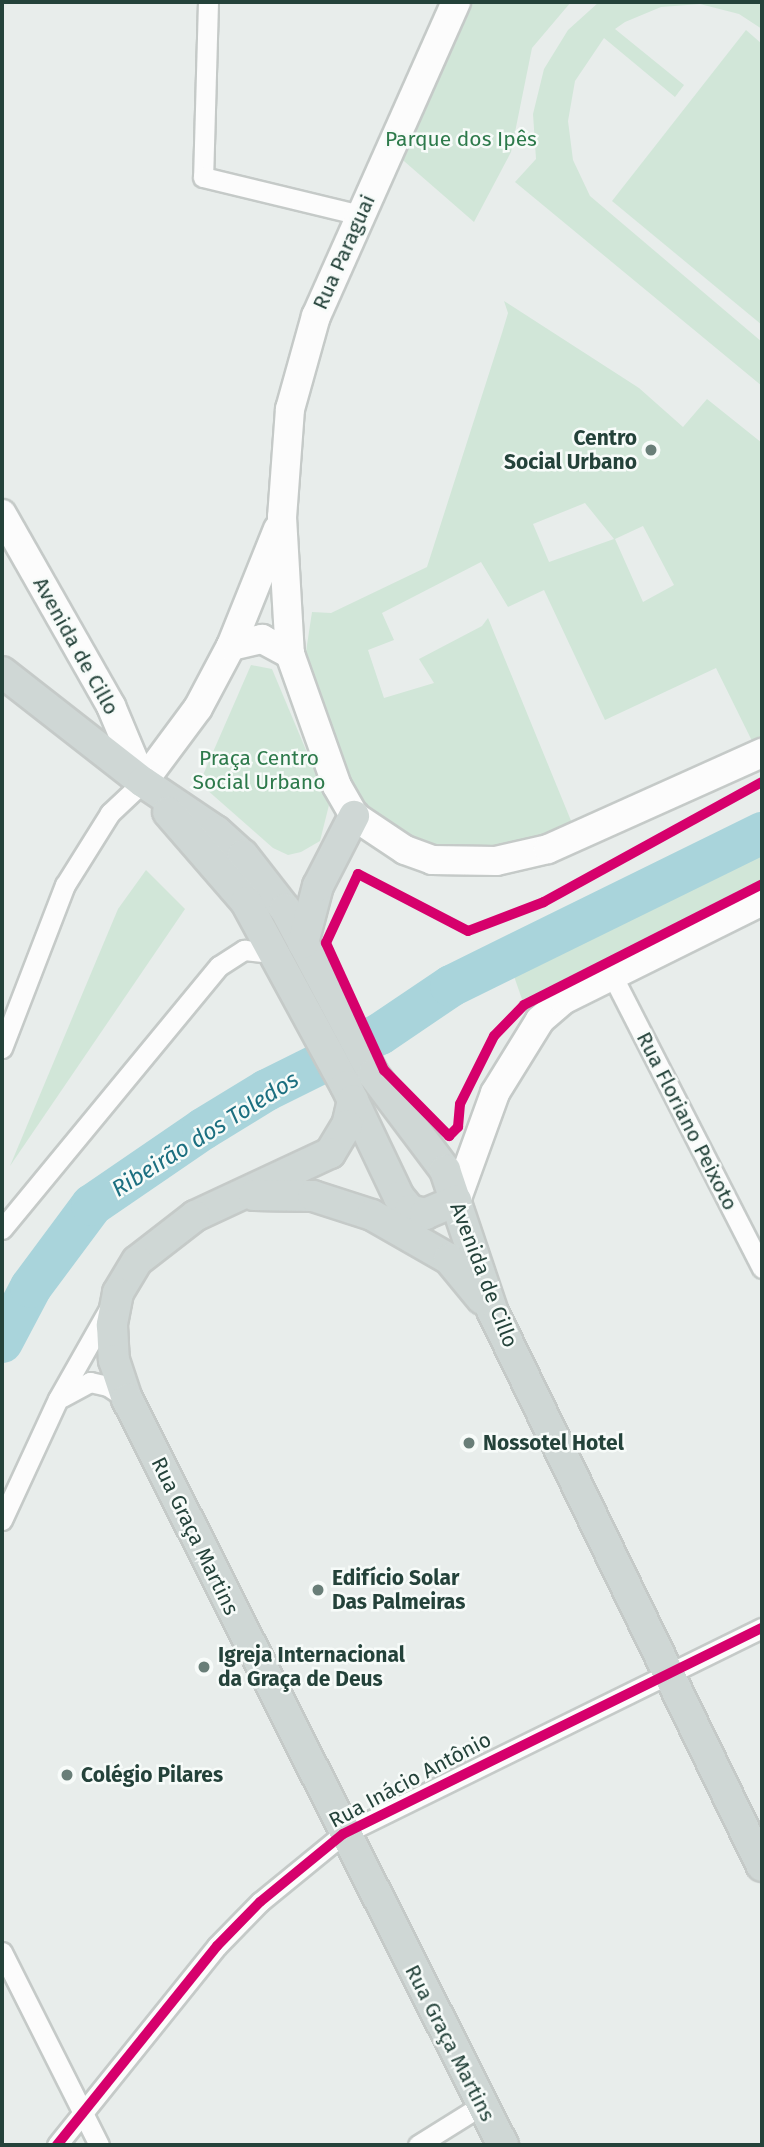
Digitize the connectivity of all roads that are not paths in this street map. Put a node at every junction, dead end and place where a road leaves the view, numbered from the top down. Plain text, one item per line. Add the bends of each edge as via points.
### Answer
1 (208, 2) edge
2 (456, 2) edge
3 (360, 215) junction
4 (2, 514) edge
5 (282, 517) junction
6 (231, 646) junction
7 (290, 654) junction
8 (2, 671) edge
9 (762, 753) edge
10 (143, 782) junction
11 (354, 816) junction
12 (762, 901) edge
13 (303, 943) junction
14 (275, 953) junction
15 (612, 975) junction
16 (2, 1048) edge
17 (357, 1087) junction
18 (237, 1197) junction
19 (456, 1202) junction
20 (2, 1228) edge
21 (762, 1268) edge
22 (118, 1293) junction
23 (492, 1310) junction
24 (58, 1399) junction
25 (127, 1399) junction
26 (2, 1520) edge
27 (762, 1628) edge
28 (667, 1676) junction
29 (343, 1834) junction
30 (762, 1866) edge
31 (2, 1952) edge
32 (482, 2105) junction
33 (83, 2113) junction
34 (57, 2145) edge
35 (99, 2145) edge
36 (418, 2145) edge
37 (503, 2145) edge

1 - 3 street via 203,177
2 - 3 main road, Rua Paraguai
3 - 5 main road, Rua Paraguai via 301,359 290,409
4 - 10 main road, Avenida de Cillo via 111,706
5 - 6 main road, Rua Paraguai
5 - 7 main road, Rua Paraguai
6 - 7 main road via 262,639
6 - 10 main road, Rua Paraguai via 179,738
7 - 11 main road, Rua Paraguai via 337,786
8 - 10 main road
9 - 11 main road via 557,845 496,860 432,860 378,835
10 - 13 main road, Avenida de Cillo via 243,855 285,909
10 - 14 main road, Avenida de Cillo via 226,876
10 - 16 street via 110,813 65,885
11 - 13 main road via 318,886
12 - 15 main road
13 - 17 main road, Avenida de Cillo via 326,983
14 - 17 main road, Avenida de Cillo
14 - 20 street via 244,950 219,965
15 - 19 main road via 563,1000 524,1040 495,1093
15 - 21 street, Rua Floriano Peixoto
17 - 18 main road via 341,1140 330,1153
17 - 19 main road, Avenida de Cillo via 435,1154
17 - 19 main road via 398,1197 410,1210 425,1214
18 - 22 main road via 160,1239 137,1261
18 - 23 main road via 313,1196 372,1215 449,1259
19 - 23 main road, Avenida de Cillo
22 - 24 street
22 - 25 main road, Rua Graça Martins via 112,1325 114,1360
23 - 28 main road, Avenida de Cillo
24 - 25 street via 90,1382 108,1386
24 - 26 street
25 - 29 main road, Rua Graça Martins
27 - 28 street, Rua Inácio Antônio
28 - 29 street, Rua Inácio Antônio
28 - 30 main road, Avenida de Cillo
29 - 32 main road, Rua Graça Martins
29 - 33 street, Rua Inácio Antônio via 260,1902 217,1946
31 - 33 street
32 - 36 street
32 - 37 main road, Rua Graça Martins
33 - 34 street, Rua Inácio Antônio
33 - 35 street

